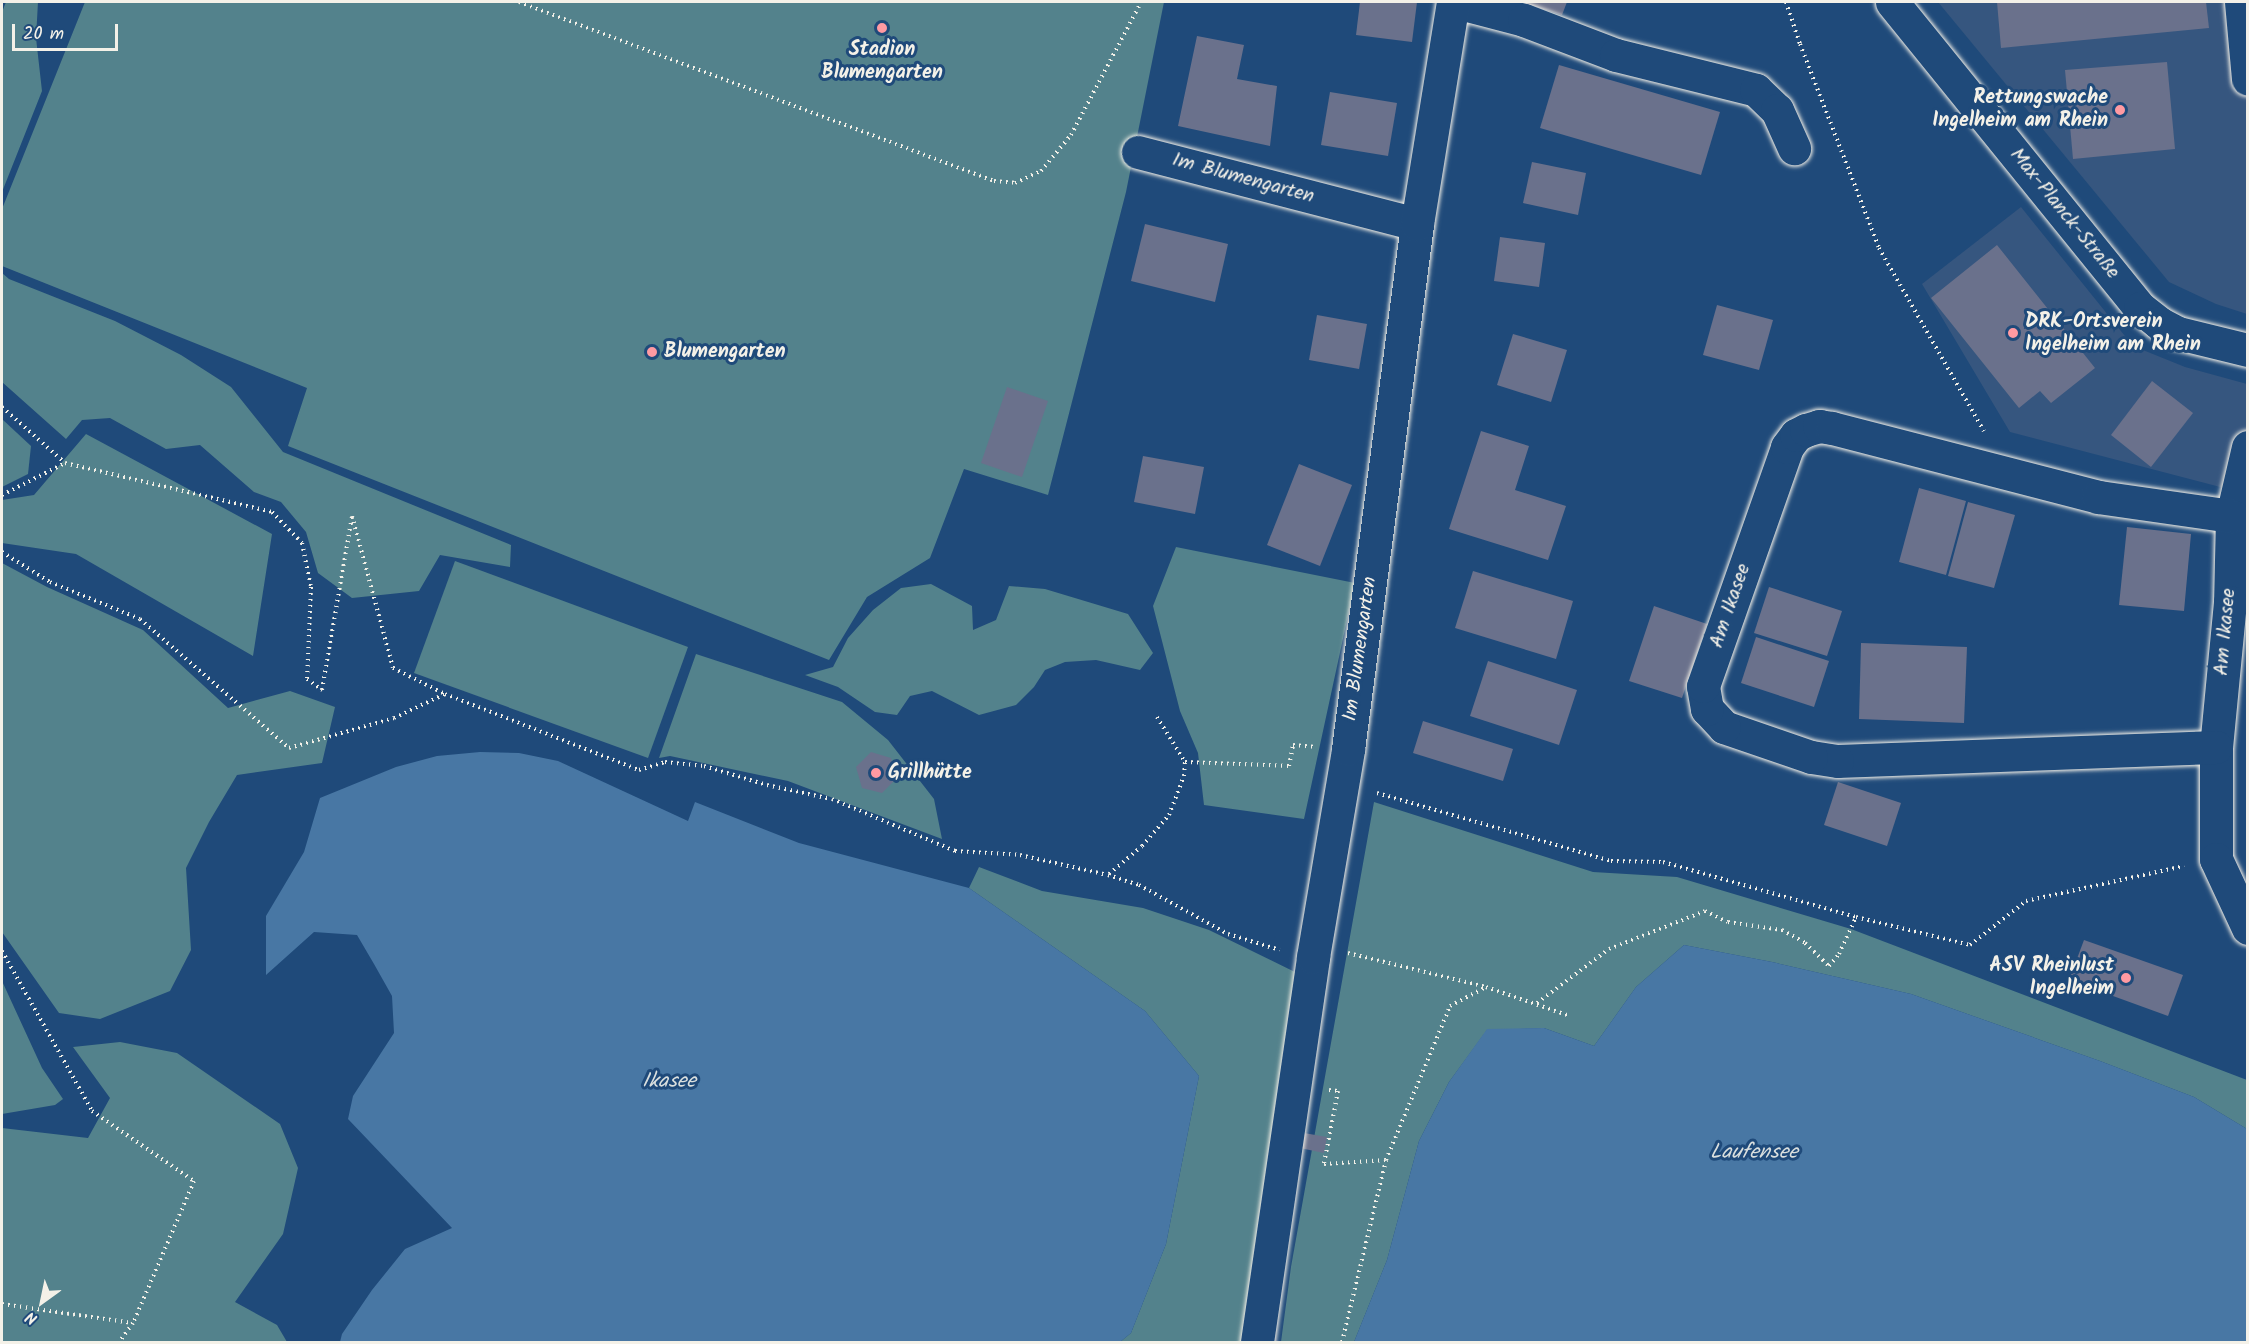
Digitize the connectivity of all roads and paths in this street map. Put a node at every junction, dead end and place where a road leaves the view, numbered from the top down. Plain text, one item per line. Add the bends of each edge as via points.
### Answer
1 (519, 2) edge
2 (1142, 2) edge
3 (1455, 2) edge
4 (1786, 2) edge
5 (1892, 2) edge
6 (2241, 2) edge
7 (2247, 79) edge
8 (1794, 148) dead end
9 (1138, 152) dead end
10 (1417, 224) junction
11 (2247, 350) edge
12 (2, 407) edge
13 (2247, 447) edge
14 (65, 463) junction
15 (2008, 473) junction
16 (2, 495) edge
17 (2232, 516) junction
18 (2, 552) edge
19 (446, 694) junction
20 (1157, 717) dead end
21 (1293, 745) dead end
22 (2216, 747) junction
23 (1185, 762) junction
24 (1342, 782) junction
25 (1108, 875) junction
26 (2190, 875) dead end
27 (1856, 917) junction
28 (2247, 928) edge
29 (2, 951) edge
30 (1314, 951) junction
31 (1486, 987) junction
32 (1537, 1003) junction
33 (1567, 1015) dead end
34 (1386, 1160) junction
35 (1324, 1164) dead end
36 (2, 1304) edge
37 (133, 1323) junction
38 (119, 1342) edge
39 (1257, 1342) edge
40 (1342, 1342) edge

1 - 2 path via 994,181 1015,183 1041,171 1071,135
3 - 8 street via 1524,20 1616,55 1756,90 1777,110
3 - 10 street, Im Blumengarten
4 - 15 path via 1879,248
5 - 11 street, Max-Planck-Straße via 2140,308 2178,333
6 - 7 street
9 - 10 street, Im Blumengarten
10 - 24 street, Im Blumengarten
12 - 14 path
13 - 17 street, Am Ikasee
14 - 16 path
14 - 19 path via 272,512 302,543 311,587 307,679 322,690 352,516 393,668
15 - 17 street, Am Ikasee via 2098,497
15 - 22 street, Am Ikasee via 1832,428 1819,426 1796,435 1787,447 1703,686 1707,709 1725,727 1811,758 1837,761
17 - 22 street, Am Ikasee via 2230,602
18 - 19 path via 50,582 140,619 289,748 394,718
19 - 25 path via 639,770 665,762 704,766 832,799 955,851 1020,855
20 - 23 path
21 - 23 path via 1289,766
22 - 28 street, Am Ikasee via 2216,859
23 - 25 path via 1184,776 1169,815 1142,846
24 - 27 path via 1611,861 1663,862
24 - 30 street, Im Blumengarten
25 - 30 path via 1139,885 1228,934
26 - 27 path via 2185,866 2026,901 1970,945
27 - 32 path via 1829,966 1805,943 1782,930 1728,922 1705,911 1609,949
29 - 37 path via 92,1111 194,1181
30 - 31 path
30 - 39 street, Im Blumengarten
31 - 32 path
31 - 34 path via 1450,1006
32 - 33 path
34 - 35 path
34 - 40 path
36 - 37 path
37 - 38 path

